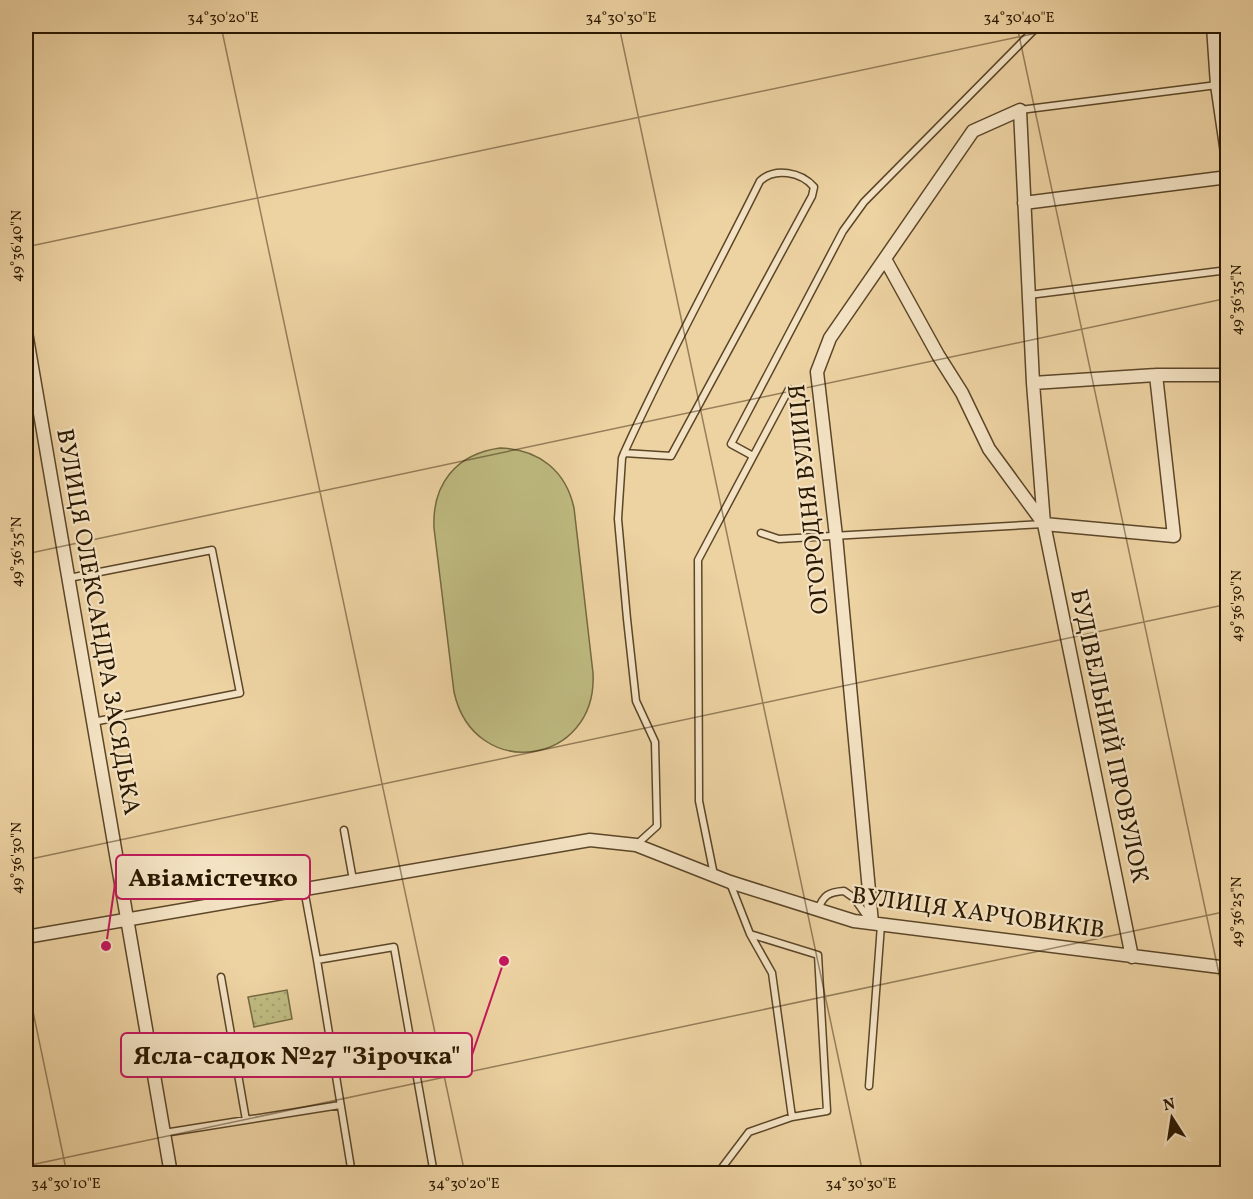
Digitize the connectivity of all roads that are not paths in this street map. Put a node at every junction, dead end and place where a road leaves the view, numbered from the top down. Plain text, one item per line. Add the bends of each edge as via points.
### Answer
1 (1038, 26) edge
2 (1213, 26) edge
3 (1217, 85) junction
4 (1020, 110) junction
5 (1227, 160) edge
6 (1227, 177) edge
7 (1024, 203) junction
8 (885, 259) junction
9 (1227, 270) edge
10 (1029, 295) junction
11 (26, 332) edge
12 (1156, 375) junction
13 (1227, 375) edge
14 (1033, 382) junction
15 (30, 383) edge
16 (789, 388) dead end
17 (624, 453) junction
18 (753, 456) junction
19 (1044, 524) junction
20 (761, 533) dead end
21 (836, 536) junction
22 (68, 578) junction
23 (93, 722) junction
24 (344, 830) dead end
25 (636, 845) junction
26 (714, 876) junction
27 (353, 880) junction
28 (730, 882) junction
29 (304, 889) junction
30 (818, 910) junction
31 (128, 919) junction
32 (877, 924) junction
33 (750, 934) junction
34 (26, 937) edge
35 (1132, 957) junction
36 (317, 960) junction
37 (1227, 968) edge
38 (221, 977) dead end
39 (869, 1086) dead end
40 (340, 1105) junction
41 (792, 1117) junction
42 (246, 1120) junction
43 (164, 1133) junction
44 (721, 1169) dead end
45 (171, 1173) edge
46 (352, 1173) edge
47 (434, 1173) edge

1 - 18 lane via 876,188 843,231 731,444
2 - 3 street
3 - 4 lane
3 - 5 street
4 - 7 street, БУДІВЕЛЬНИЙ ПРОВУЛОК
4 - 8 street, ОГОРОДНЯ ВУЛИЦЯ via 973,131
6 - 7 street
7 - 10 street, БУДІВЕЛЬНИЙ ПРОВУЛОК
8 - 19 street, БУДІВЕЛЬНИЙ ПРОВУЛОК via 962,393 989,449
8 - 21 street, ОГОРОДНЯ ВУЛИЦЯ via 830,338 817,372
9 - 10 lane
10 - 14 street, БУДІВЕЛЬНИЙ ПРОВУЛОК
11 - 15 street, ВУЛИЦЯ ОЛЕКСАНДРА ЗАСЯДЬКА
12 - 13 street
12 - 14 street
12 - 19 street via 1174,536
14 - 19 street, БУДІВЕЛЬНИЙ ПРОВУЛОК
15 - 22 street, ВУЛИЦЯ ОЛЕКСАНДРА ЗАСЯДЬКА
16 - 18 lane
17 - 17 lane via 671,456 812,196 813,184 780,172 760,181 654,385
17 - 25 lane via 618,519 627,619 636,700 655,742 657,788 657,826
18 - 26 lane via 698,560 699,801
19 - 21 lane
19 - 35 street, БУДІВЕЛЬНИЙ ПРОВУЛОК
20 - 21 lane via 779,539
21 - 32 street, ОГОРОДНЯ ВУЛИЦЯ
22 - 23 street, ВУЛИЦЯ ОЛЕКСАНДРА ЗАСЯДЬКА
22 - 23 lane via 212,550 240,693
23 - 31 street, ВУЛИЦЯ ОЛЕКСАНДРА ЗАСЯДЬКА
24 - 27 lane
25 - 26 street, ВУЛИЦЯ ХАРЧОВИКІВ
25 - 27 street, ВУЛИЦЯ ХАРЧОВИКІВ via 590,840
26 - 28 street, ВУЛИЦЯ ХАРЧОВИКІВ
27 - 29 street, ВУЛИЦЯ ХАРЧОВИКІВ
28 - 30 street, ВУЛИЦЯ ХАРЧОВИКІВ
28 - 33 lane
29 - 31 street, ВУЛИЦЯ ХАРЧОВИКІВ
29 - 36 lane
30 - 32 street, ВУЛИЦЯ ХАРЧОВИКІВ
30 - 32 lane via 822,897 832,891 844,891
31 - 34 street, ВУЛИЦЯ ХАРЧОВИКІВ
31 - 43 street, ВУЛИЦЯ ОЛЕКСАНДРА ЗАСЯДЬКА
32 - 35 street, ВУЛИЦЯ ХАРЧОВИКІВ
32 - 39 lane
33 - 41 lane via 772,973
33 - 41 lane via 818,955 827,1111
35 - 37 street, ВУЛИЦЯ ХАРЧОВИКІВ
36 - 40 lane
36 - 47 lane via 394,947
38 - 42 lane
40 - 42 lane
40 - 46 lane
41 - 44 lane via 749,1132
42 - 43 lane
43 - 45 street, ВУЛИЦЯ ОЛЕКСАНДРА ЗАСЯДЬКА

